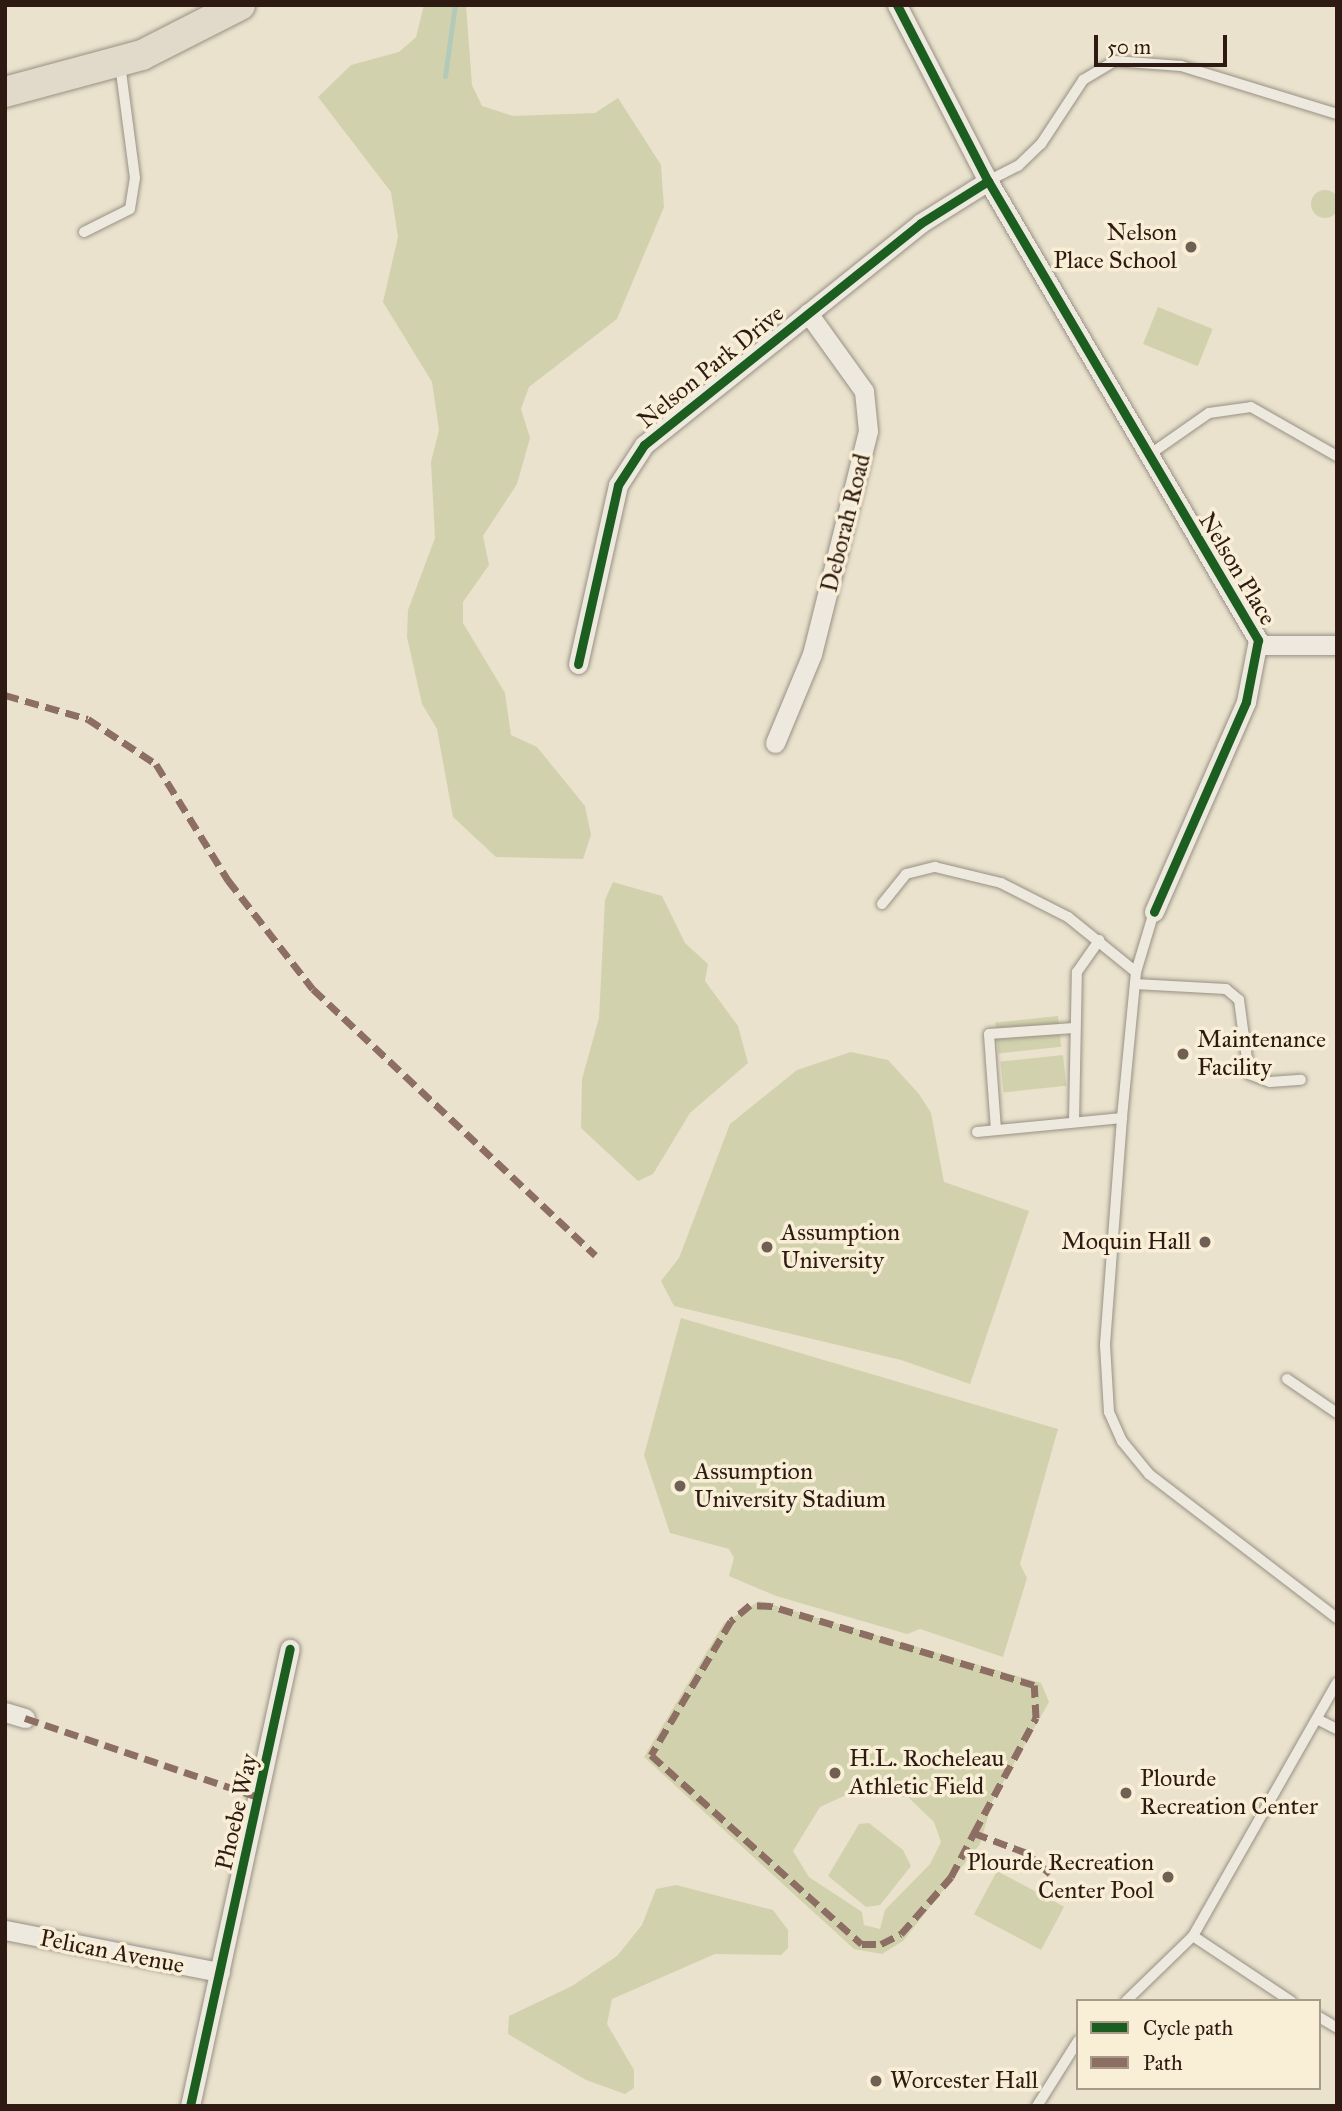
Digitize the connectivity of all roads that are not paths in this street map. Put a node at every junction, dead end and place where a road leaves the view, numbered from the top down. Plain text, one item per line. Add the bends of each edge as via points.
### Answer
1 (240, 5) edge
2 (897, 5) edge
3 (120, 63) junction
4 (5, 92) edge
5 (1337, 114) edge
6 (988, 181) junction
7 (84, 232) dead end
8 (808, 313) junction
9 (1337, 456) edge
10 (1146, 457) junction
11 (1259, 645) junction
12 (1337, 645) edge
13 (578, 664) dead end
14 (775, 743) dead end
15 (882, 904) dead end
16 (1154, 912) joint
17 (1099, 940) junction
18 (1136, 972) junction
19 (1135, 984) junction
20 (1074, 1028) junction
21 (1301, 1080) dead end
22 (1122, 1118) junction
23 (1074, 1122) junction
24 (996, 1130) junction
25 (977, 1132) dead end
26 (1287, 1379) dead end
27 (1337, 1413) edge
28 (1337, 1618) edge
29 (290, 1649) dead end
30 (1337, 1684) edge
31 (5, 1712) edge
32 (26, 1718) dead end
33 (1317, 1719) junction
34 (1337, 1729) edge
35 (5, 1930) edge
36 (1193, 1936) junction
37 (220, 1972) junction
38 (1128, 1999) edge
39 (1288, 1999) edge
40 (1321, 2018) edge
41 (1337, 2028) edge
42 (1076, 2044) edge
43 (190, 2106) edge
44 (1037, 2106) edge

1 - 3 main road
2 - 6 street, Nelson Place
3 - 4 main road
3 - 7 lane via 135,178 130,209
5 - 6 lane via 1181,66 1115,61 1083,80 1062,103 1041,144
6 - 8 street, Nelson Park Drive via 921,223
6 - 10 street, Nelson Place
8 - 13 street, Nelson Park Drive via 662,428 629,465 618,485
8 - 14 street, Deborah Road via 864,391 869,431 812,654
9 - 10 lane via 1251,407 1209,413
10 - 11 street, Nelson Place
11 - 12 street
11 - 16 street, Nelson Place via 1246,702
15 - 17 lane via 906,874 935,867 1001,883
16 - 18 lane
17 - 18 lane
17 - 20 lane via 1077,972
18 - 19 lane
19 - 21 lane via 1226,989 1239,1000 1249,1074 1270,1082
19 - 22 lane
20 - 23 lane
20 - 24 lane via 989,1034
22 - 23 lane
22 - 28 lane via 1104,1371 1115,1427 1154,1478
23 - 24 lane
24 - 25 lane
26 - 27 lane
29 - 37 street, Phoebe Way
30 - 33 lane
31 - 32 street
33 - 34 lane
33 - 36 lane
35 - 37 street, Pelican Avenue
36 - 38 lane
36 - 39 lane
37 - 43 street, Phoebe Way
40 - 41 lane
42 - 44 lane

